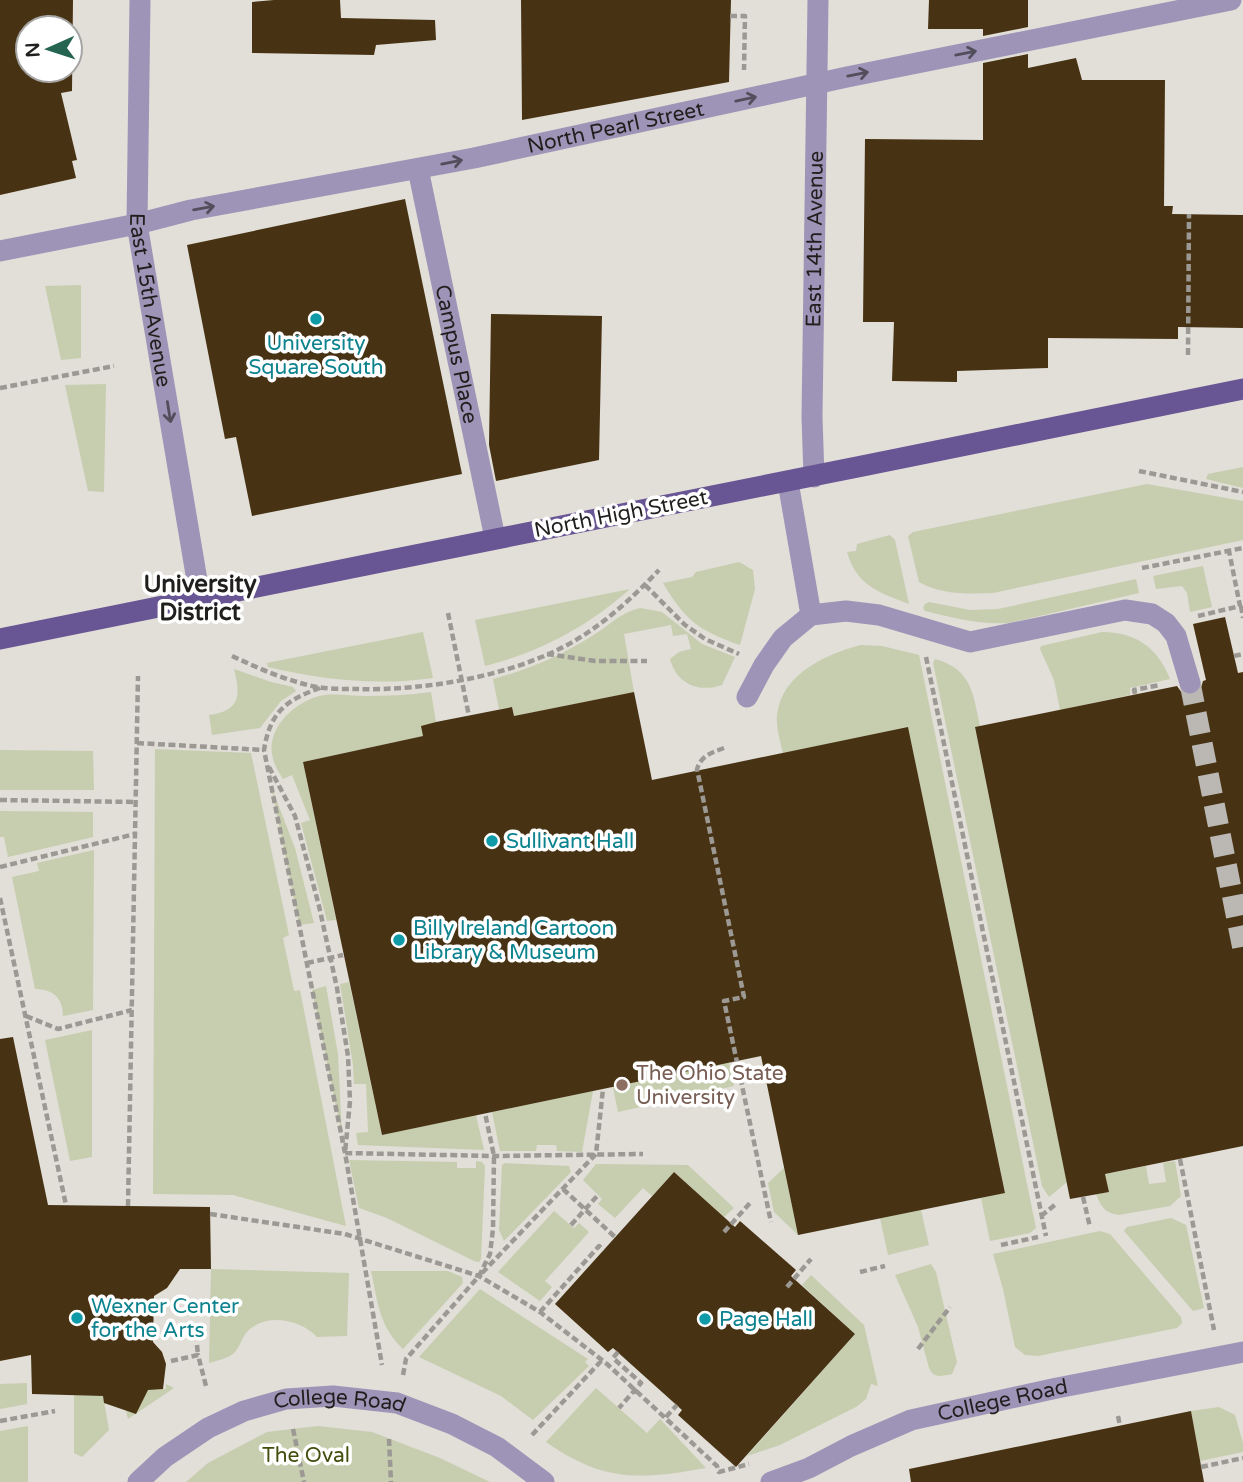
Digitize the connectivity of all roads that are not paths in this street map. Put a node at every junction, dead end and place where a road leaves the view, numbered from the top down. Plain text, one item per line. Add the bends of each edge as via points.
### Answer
1 (140, 0) edge
2 (818, 0) edge
3 (1231, 0) edge
4 (1135, 10) edge
5 (817, 84) junction
6 (418, 169) junction
7 (137, 224) junction
8 (0, 251) edge
9 (1243, 389) edge
10 (814, 477) junction
11 (788, 482) junction
12 (495, 538) junction
13 (200, 598) junction
14 (811, 615) junction
15 (0, 639) edge
16 (1180, 683) tunnel mouth
17 (747, 697) dead end
18 (1243, 1352) edge
19 (138, 1482) edge
20 (544, 1482) edge
21 (771, 1482) edge

1 - 7 street, East 15th Avenue
2 - 5 street, East 14th Avenue
3 - 4 street, North Pearl Street
5 -> 4 street, North Pearl Street
6 -> 5 street, North Pearl Street
5 - 10 street, East 14th Avenue
7 -> 6 street, North Pearl Street
6 - 12 street, Campus Place
7 - 8 street, North Pearl Street
7 -> 13 street, East 15th Avenue
9 - 10 main road, North High Street
10 - 11 main road, North High Street
11 - 12 main road, North High Street
11 - 14 street
12 - 13 main road, North High Street
13 - 15 main road, North High Street
14 - 16 street via 846,611 879,615 975,641 1125,610 1152,614 1176,636
14 - 17 street via 783,638
18 - 21 street, College Road via 911,1420
19 - 20 street, College Road via 208,1428 244,1411 286,1399 333,1396 397,1403 452,1424 497,1447

